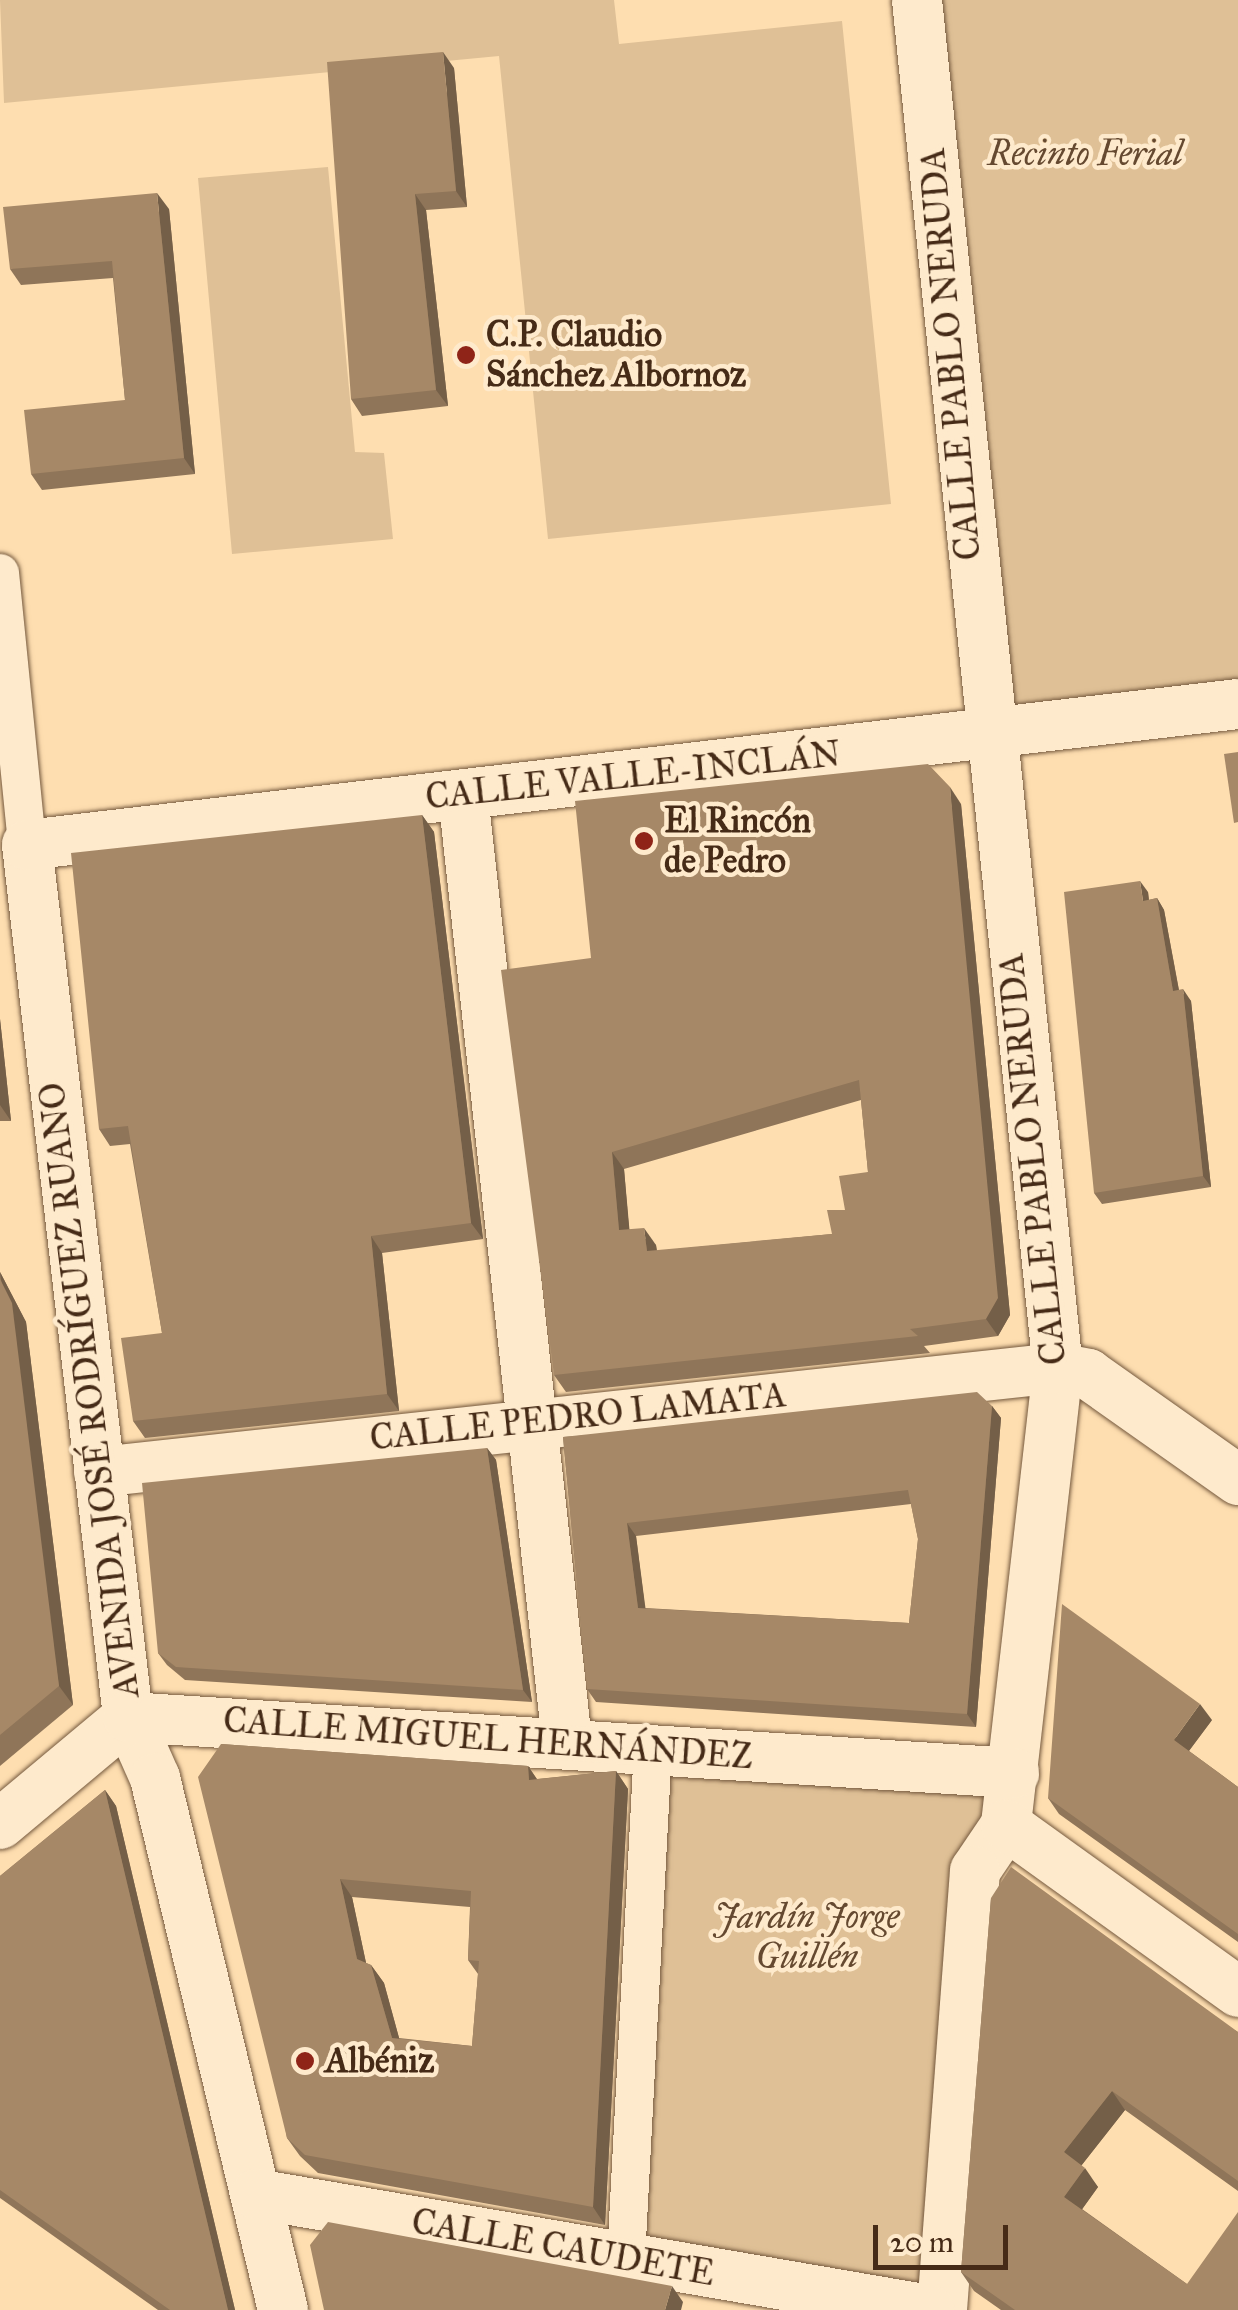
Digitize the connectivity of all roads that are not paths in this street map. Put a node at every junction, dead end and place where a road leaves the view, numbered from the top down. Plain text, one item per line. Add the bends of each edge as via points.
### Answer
1 (917, 0) edge
2 (0, 573) edge
3 (1238, 704) edge
4 (988, 737) junction
5 (463, 794) junction
6 (14, 838) edge
7 (1058, 1368) junction
8 (532, 1419) junction
9 (99, 1472) junction
10 (1238, 1480) edge
11 (128, 1717) junction
12 (567, 1742) junction
13 (654, 1748) junction
14 (1014, 1773) junction
15 (0, 1824) edge
16 (1006, 1825) junction
17 (1238, 1992) edge
18 (256, 2194) junction
19 (626, 2259) junction
20 (283, 2310) edge
21 (928, 2310) edge
22 (942, 2310) edge

1 - 4 street, CALLE PABLO NERUDA
2 - 6 street, AVENIDA JOSÉ RODRÍGUEZ RUANO
3 - 4 street, CALLE VALLE-INCLÁN
4 - 5 street, CALLE VALLE-INCLÁN
4 - 7 street, CALLE PABLO NERUDA
5 - 6 street, CALLE VALLE-INCLÁN
5 - 8 street
6 - 9 street, AVENIDA JOSÉ RODRÍGUEZ RUANO
7 - 8 street, CALLE PEDRO LAMATA
7 - 10 street via 1088,1374
7 - 14 street, CALLE PABLO NERUDA
8 - 9 street, CALLE PEDRO LAMATA
8 - 12 street
9 - 11 street, AVENIDA JOSÉ RODRÍGUEZ RUANO
11 - 12 street, CALLE MIGUEL HERNÁNDEZ
11 - 15 street
11 - 18 street, AVENIDA JOSÉ RODRÍGUEZ RUANO via 155,1778
12 - 13 street, CALLE MIGUEL HERNÁNDEZ
13 - 14 street, CALLE MIGUEL HERNÁNDEZ
13 - 19 street
14 - 16 street, CALLE PABLO NERUDA
16 - 17 street
16 - 22 street, CALLE PABLO NERUDA via 976,1870
18 - 19 street, CALLE CAUDETE
18 - 20 street, AVENIDA JOSÉ RODRÍGUEZ RUANO
19 - 21 street, CALLE CAUDETE

